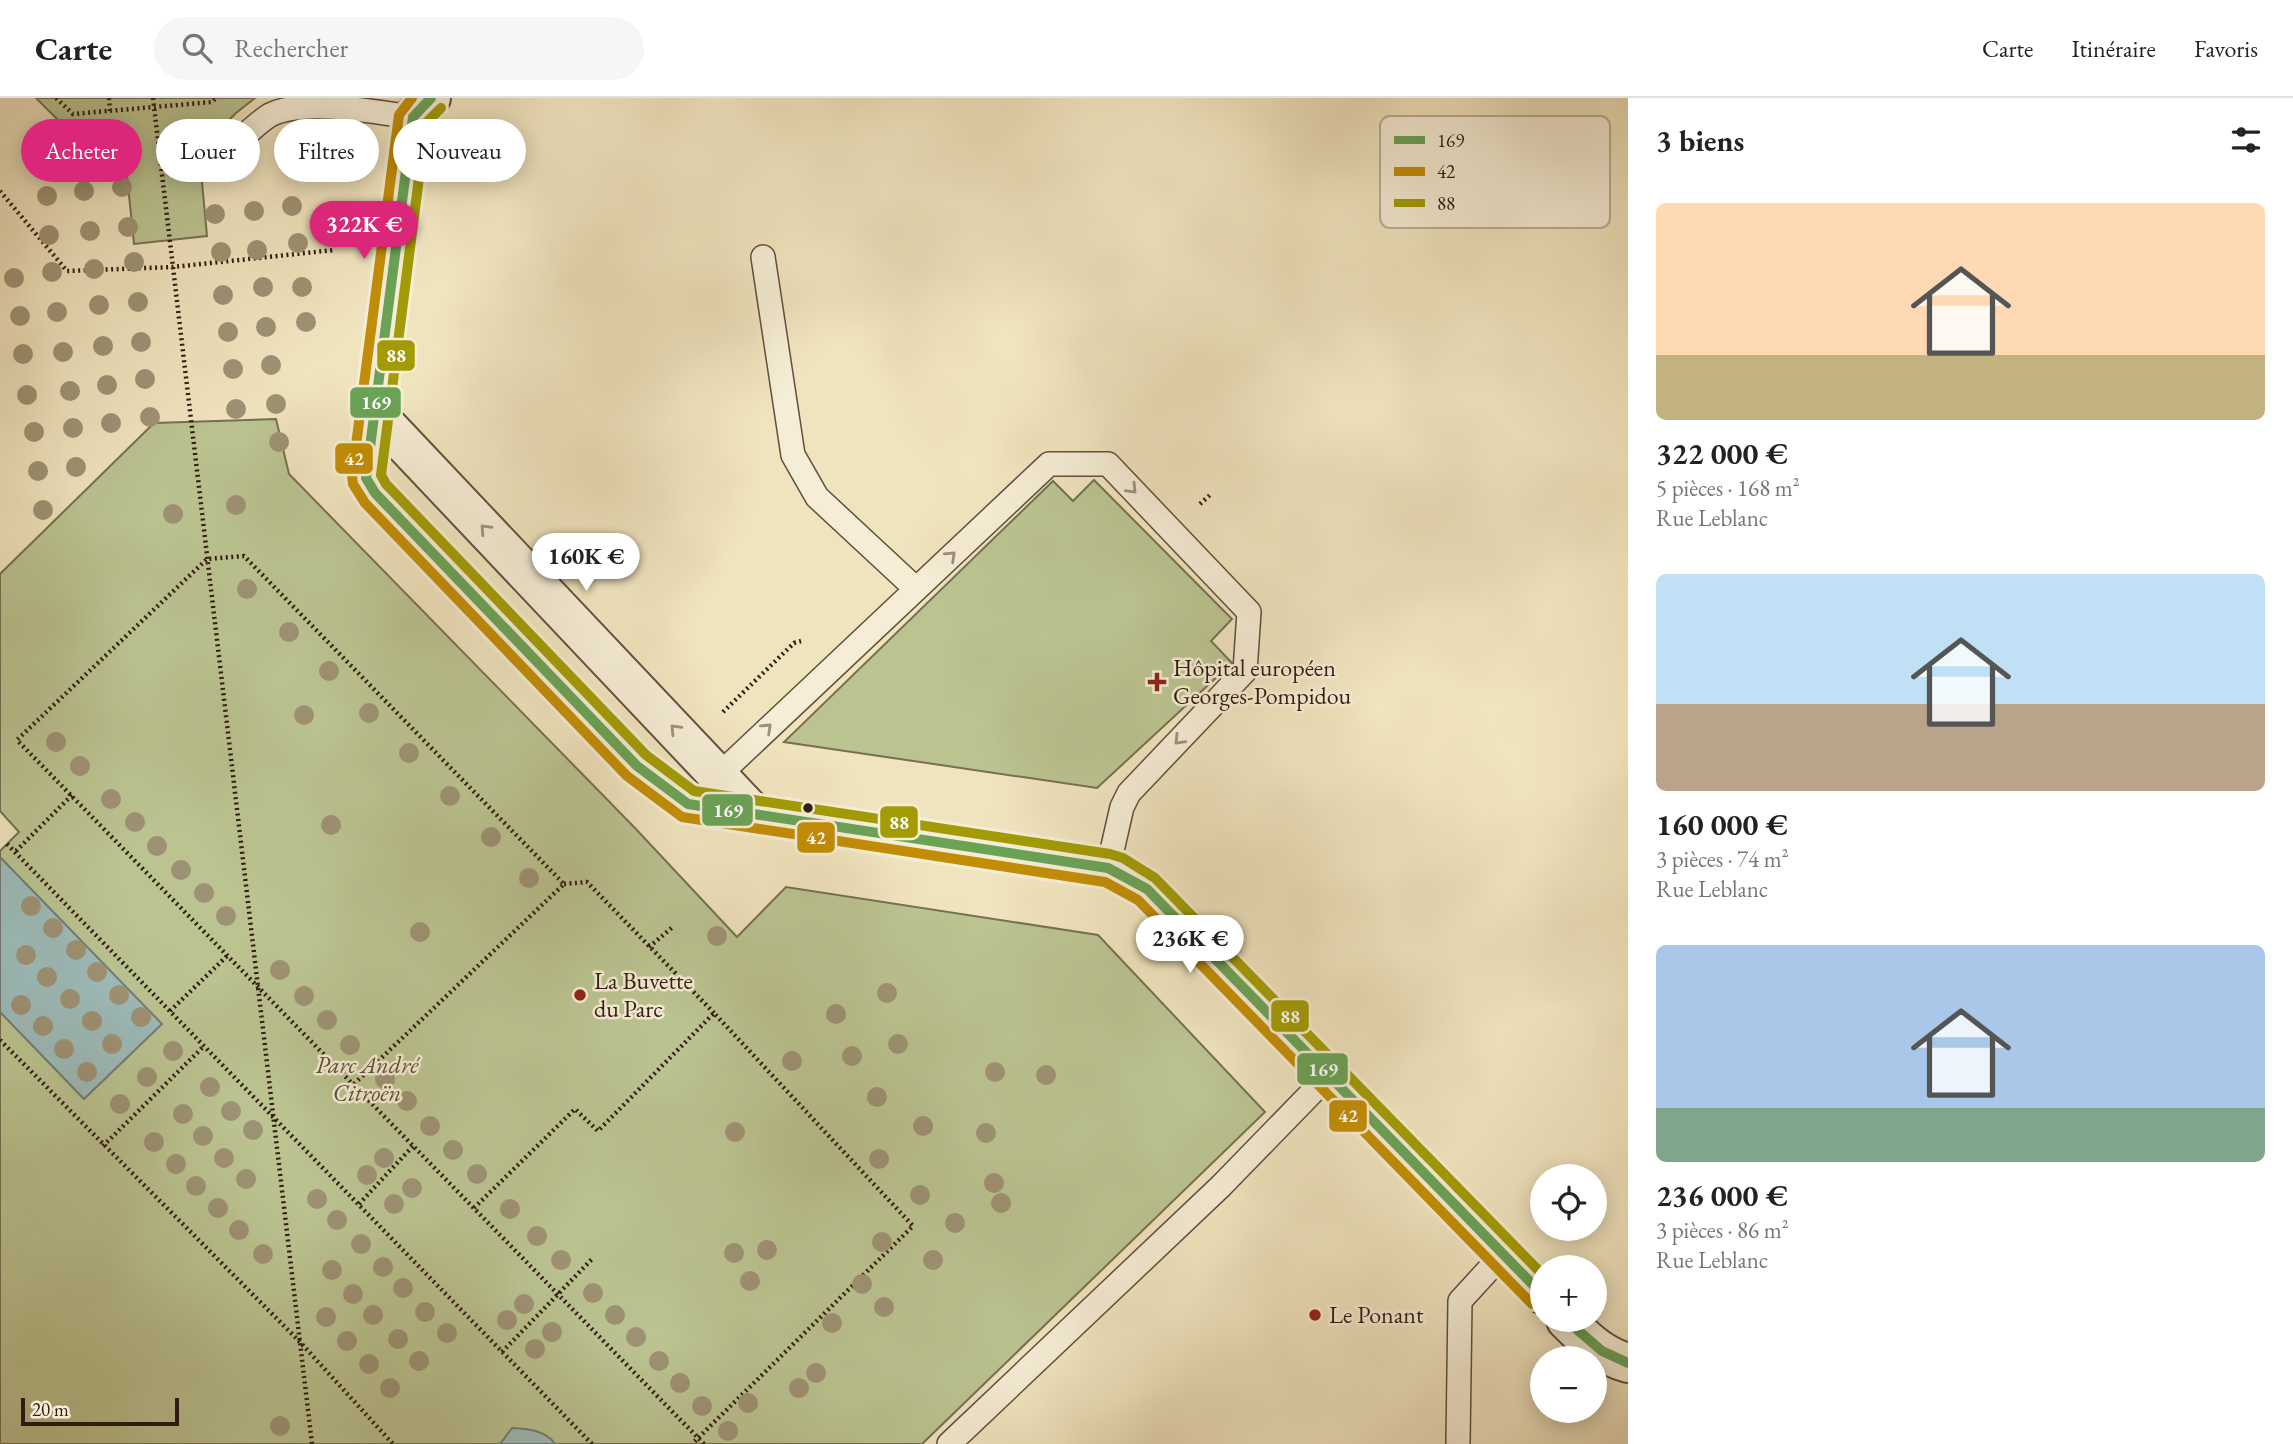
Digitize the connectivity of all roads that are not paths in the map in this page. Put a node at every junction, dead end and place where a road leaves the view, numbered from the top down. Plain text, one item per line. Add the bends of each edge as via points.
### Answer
1 (422, 108) edge
2 (260, 123) edge
3 (763, 257) dead end
4 (374, 412) junction
5 (916, 589) junction
6 (718, 776) junction
7 (755, 815) junction
8 (1108, 868) junction
9 (1329, 1075) junction
10 (1503, 1254) junction
11 (1530, 1282) edge
12 (1578, 1332) edge
13 (1628, 1363) edge
14 (1458, 1443) edge
15 (949, 1444) edge

1 - 2 lane via 294,105
1 - 4 street
3 - 5 lane via 793,455 817,497
6 -> 4 street
4 - 7 street via 366,478 374,493 637,766 688,804
6 -> 5 lane
5 -> 8 lane via 1049,464 1108,464 1249,612 1245,671 1129,793
6 - 7 street
7 - 8 street
8 - 9 street via 1147,889
9 - 10 street
9 - 15 lane via 1222,1186
10 - 11 street
10 - 14 lane via 1460,1301
12 - 13 street via 1615,1360

